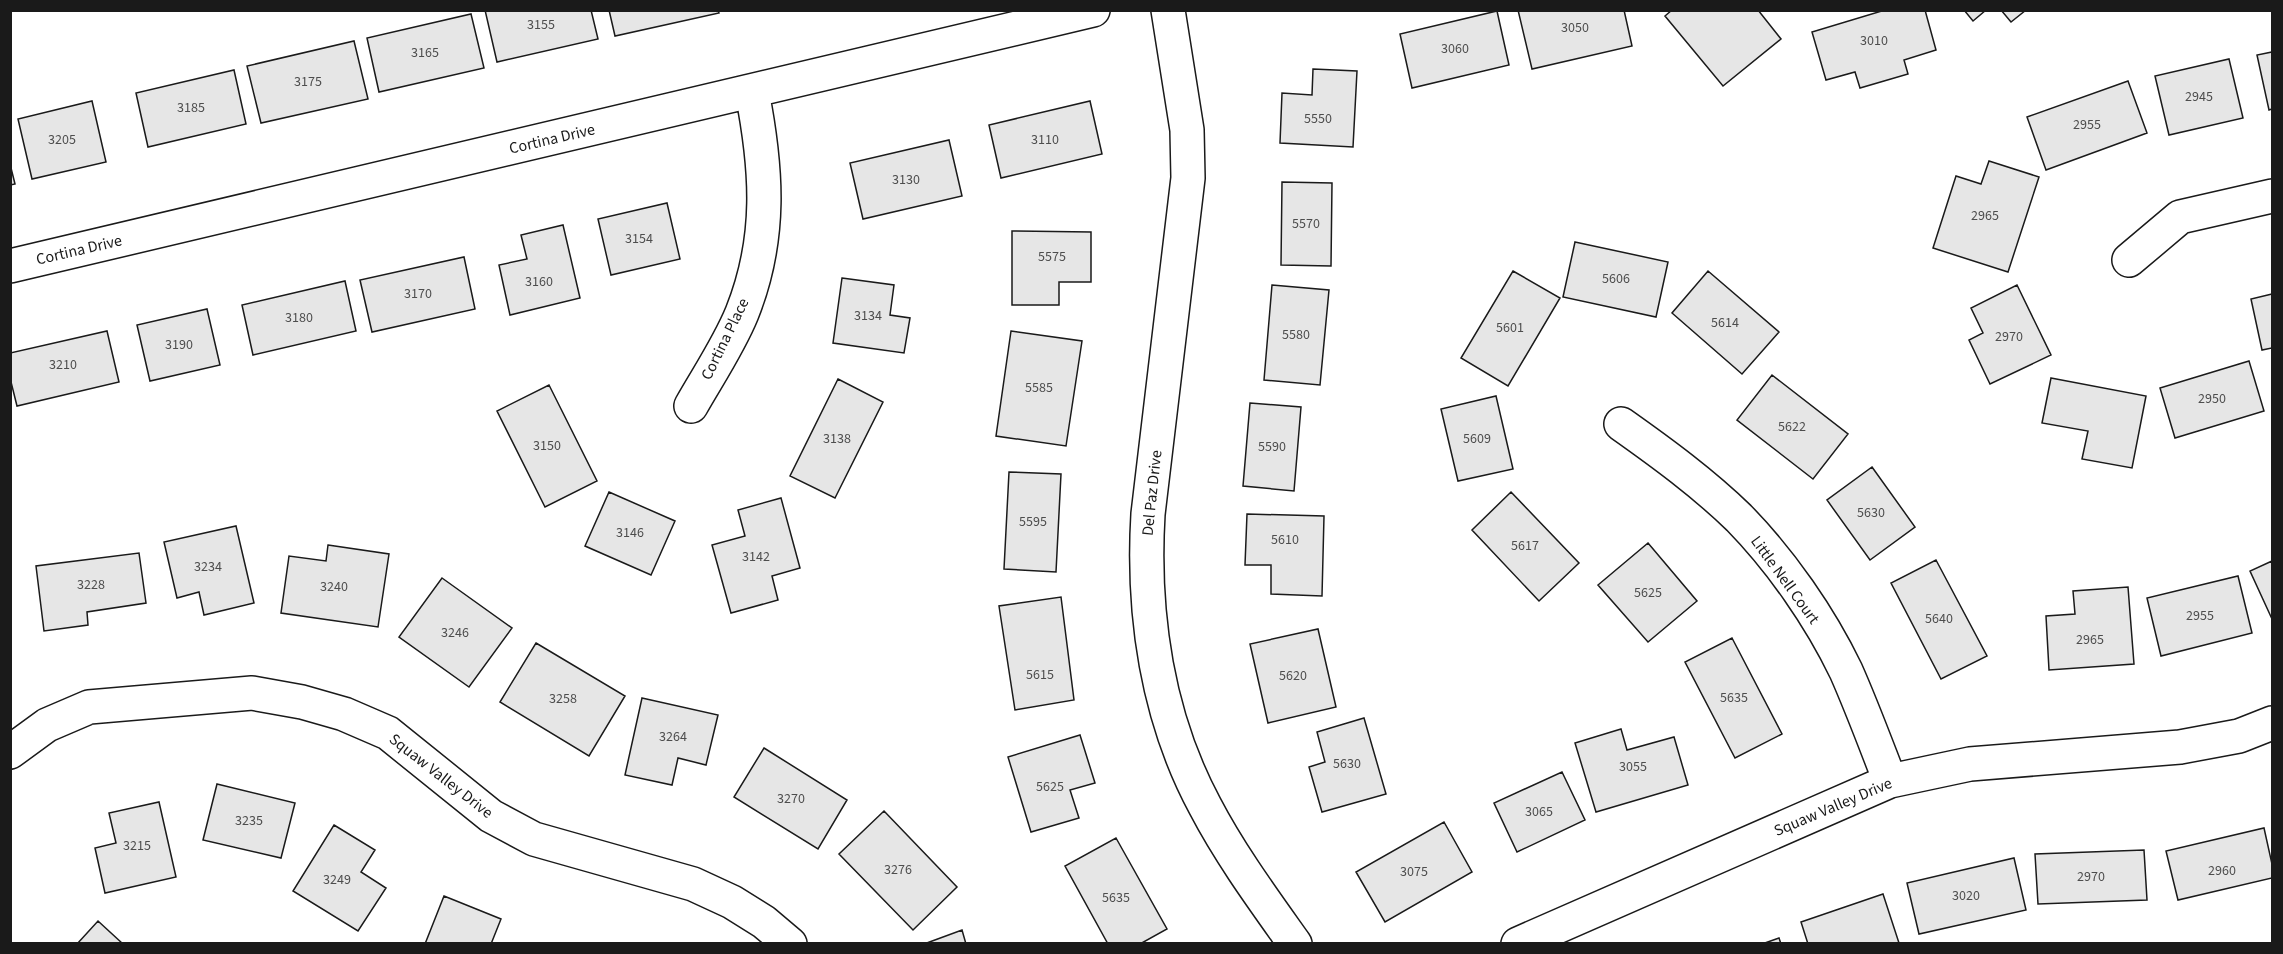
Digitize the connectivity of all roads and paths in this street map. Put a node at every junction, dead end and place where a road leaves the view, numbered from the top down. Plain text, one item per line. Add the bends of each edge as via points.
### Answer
1 (1093, 10) edge
2 (1168, 10) edge
3 (752, 92) junction
4 (2272, 196) edge
5 (2129, 260) dead end
6 (10, 266) edge
7 (691, 406) dead end
8 (1621, 424) dead end
9 (2272, 723) edge
10 (10, 752) edge
11 (1890, 781) junction
12 (790, 944) edge
13 (1294, 944) edge
14 (1518, 944) edge

1 - 3 street, Cortina Drive
2 - 13 street, Del Paz Drive via 1187,130 1188,178 1148,514 1148,615 1168,718 1182,757 1205,806
3 - 6 street, Cortina Drive
3 - 7 street, Cortina Place via 762,147 762,248 741,314
4 - 5 street via 2180,217
8 - 11 street, Little Nell Court via 1687,472 1730,511 1778,564 1845,670
9 - 11 street, Squaw Valley Drive via 2239,736 2180,747 1970,764
10 - 12 street, Squaw Valley Drive via 47,725 89,707 252,693 302,702 388,733 491,816 534,839 693,884 732,902
11 - 14 street, Squaw Valley Drive

